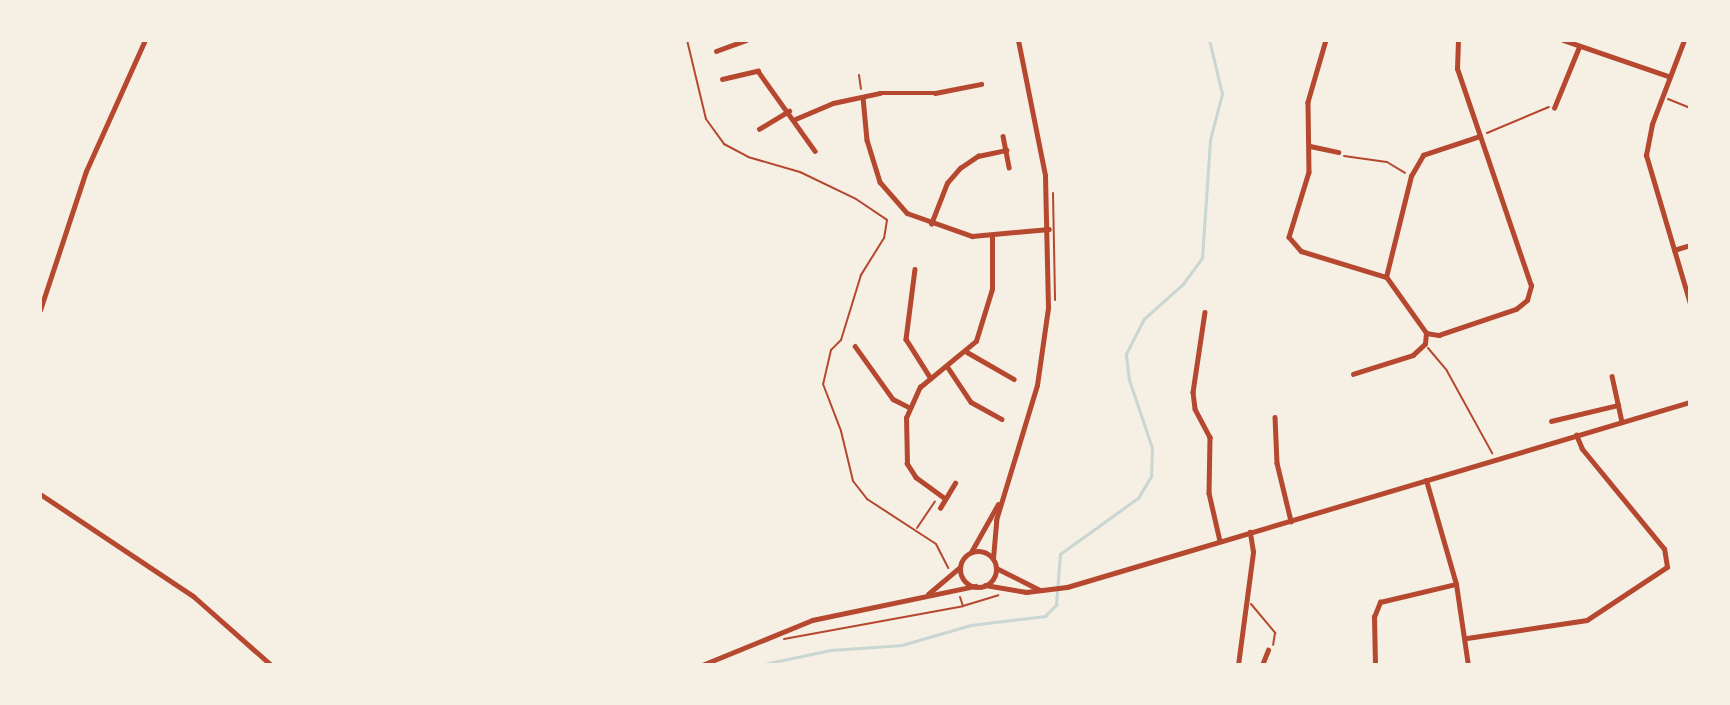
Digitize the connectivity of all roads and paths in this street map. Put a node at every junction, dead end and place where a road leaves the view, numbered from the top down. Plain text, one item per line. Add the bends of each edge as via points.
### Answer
1 (145, 40) edge
2 (687, 40) edge
3 (746, 40) edge
4 (1018, 40) edge
5 (1326, 40) edge
6 (1458, 40) edge
7 (1563, 40) edge
8 (1684, 40) edge
9 (731, 42) edge
10 (1579, 47) junction
11 (716, 51) dead end
12 (859, 75) dead end
13 (1668, 76) junction
14 (722, 79) dead end
15 (981, 84) dead end
16 (1661, 96) junction
17 (863, 97) junction
18 (1553, 108) joint
19 (1690, 108) edge
20 (789, 111) junction
21 (793, 120) junction
22 (759, 129) dead end
23 (1003, 136) dead end
24 (1480, 136) junction
25 (1310, 146) junction
26 (1006, 150) junction
27 (815, 151) dead end
28 (1338, 152) joint
29 (1009, 167) dead end
30 (1411, 176) junction
31 (1052, 183) dead end
32 (931, 224) junction
33 (1049, 229) junction
34 (992, 237) junction
35 (1690, 245) edge
36 (1673, 250) junction
37 (915, 269) dead end
38 (1386, 277) junction
39 (1690, 304) edge
40 (1055, 309) dead end
41 (40, 310) edge
42 (1205, 312) dead end
43 (1426, 333) junction
44 (1425, 344) junction
45 (855, 346) dead end
46 (967, 352) junction
47 (947, 366) junction
48 (1353, 374) dead end
49 (1612, 376) dead end
50 (930, 377) junction
51 (1014, 379) dead end
52 (1690, 402) edge
53 (1618, 405) junction
54 (909, 407) junction
55 (1275, 417) dead end
56 (1002, 419) dead end
57 (1551, 421) dead end
58 (1622, 422) junction
59 (1576, 435) junction
60 (1493, 455) dead end
61 (1426, 480) junction
62 (955, 483) dead end
63 (1006, 489) junction
64 (40, 494) edge
65 (936, 499) dead end
66 (945, 499) junction
67 (940, 508) dead end
68 (1291, 521) junction
69 (916, 529) junction
70 (1250, 533) junction
71 (1220, 541) junction
72 (971, 552) junction
73 (993, 558) junction
74 (961, 567) junction
75 (996, 568) junction
76 (949, 570) dead end
77 (1457, 584) junction
78 (985, 585) junction
79 (975, 586) junction
80 (1045, 591) junction
81 (998, 595) dead end
82 (925, 596) junction
83 (960, 597) dead end
84 (1246, 603) junction
85 (963, 606) junction
86 (1467, 638) junction
87 (778, 641) dead end
88 (1268, 650) joint
89 (271, 665) edge
90 (702, 665) edge
91 (1238, 665) edge
92 (1262, 665) edge
93 (1375, 665) edge
94 (1468, 665) edge

1 - 41 main road via 86,171
2 - 69 path via 706,119 724,144 748,157 800,172 887,220 884,238 861,275 841,340 831,350 823,384 853,481 867,499
3 - 9 street
4 - 33 main road via 1042,156
5 - 25 street via 1308,103
6 - 24 street via 1457,69
7 - 10 street
8 - 13 main road
9 - 11 street
10 - 13 street
10 - 18 street
12 - 17 path
13 - 16 main road
14 - 20 street via 758,69
15 - 17 street via 935,93
16 - 19 path
16 - 36 main road via 1646,155
17 - 21 street
17 - 32 street via 867,140 883,188 899,208
18 - 24 path via 1545,107
20 - 21 street
20 - 22 street
21 - 27 street via 805,143
23 - 26 street
24 - 30 street via 1423,155
24 - 43 street via 1531,286 1527,300 1516,309 1439,335
25 - 28 street
25 - 38 street via 1309,172 1289,227 1291,241 1301,251
26 - 29 street
26 - 32 street via 978,156 960,168 947,183
28 - 30 path via 1342,157 1387,162
30 - 38 street
31 - 40 path
32 - 34 street via 964,235
33 - 34 street
33 - 63 main road via 1042,356
34 - 46 street via 992,289 978,336
35 - 36 street
36 - 39 main road
37 - 50 street via 906,339
38 - 43 street
42 - 71 street via 1193,392 1195,409 1210,437 1209,493
43 - 44 street
44 - 48 street via 1413,355
44 - 60 path via 1447,371
45 - 54 street via 893,399
46 - 47 street
46 - 51 street
47 - 50 street
47 - 56 street via 971,402
49 - 53 street
50 - 54 street
52 - 58 main road
53 - 57 street
53 - 58 street
54 - 66 street via 903,437 906,464 916,478
55 - 68 street via 1277,463
58 - 59 main road
59 - 61 main road
59 - 86 street via 1582,449 1664,550 1667,567 1587,620
61 - 68 main road
61 - 77 main road
62 - 66 street
63 - 72 main road
63 - 73 main road via 996,520
64 - 89 main road via 193,596
65 - 69 path
66 - 67 street
68 - 70 main road
69 - 76 path via 941,550
70 - 71 main road
70 - 84 street via 1253,550
71 - 80 main road
72 - 73 main road via 983,551
72 - 74 main road
73 - 75 main road
74 - 79 main road via 966,581
74 - 82 main road
75 - 78 main road
75 - 80 main road via 1025,586
77 - 86 main road
77 - 93 street via 1380,603 1374,617
78 - 79 main road
78 - 80 main road
79 - 82 main road
81 - 85 path
82 - 90 main road via 812,620
83 - 85 path
84 - 88 path via 1254,605 1275,633
84 - 91 street
85 - 87 path
86 - 94 main road
88 - 92 street

